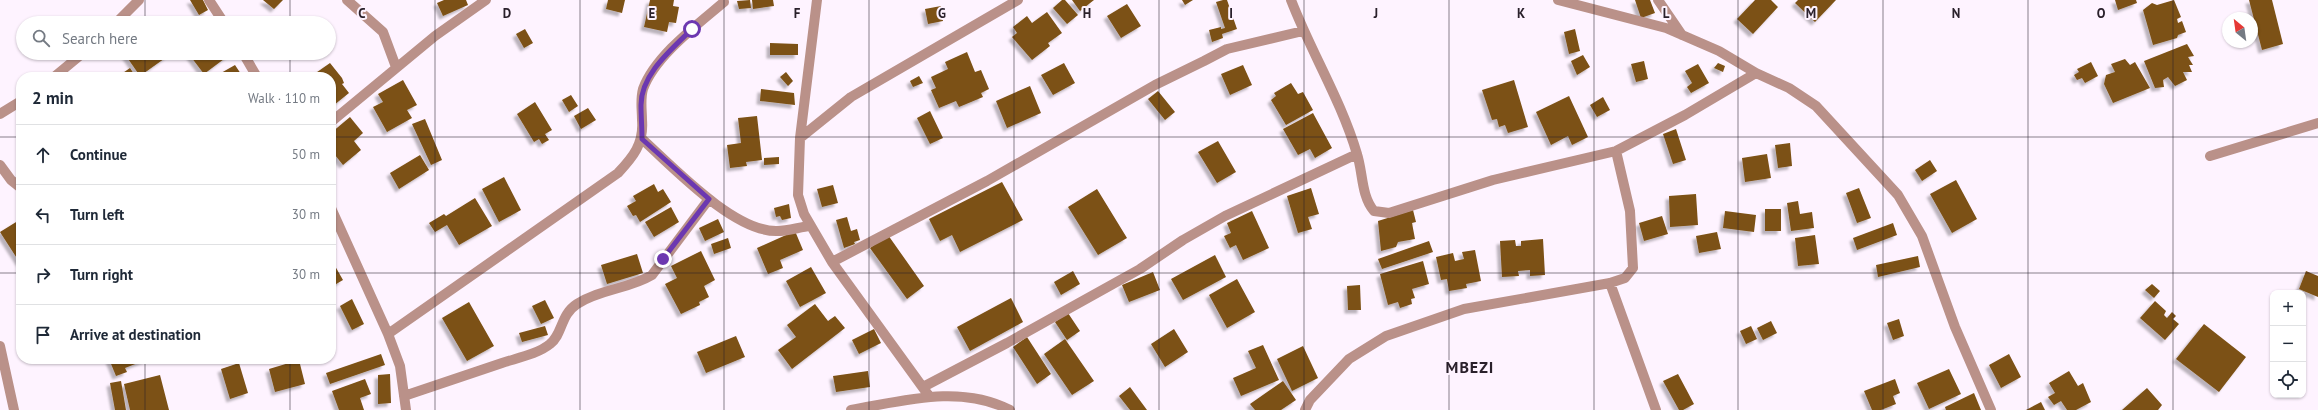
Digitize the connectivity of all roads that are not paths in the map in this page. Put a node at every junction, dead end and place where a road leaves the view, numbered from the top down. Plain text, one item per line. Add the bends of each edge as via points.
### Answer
1 (139, 0) edge
2 (209, 0) edge
3 (347, 0) edge
4 (486, 0) edge
5 (817, 0) edge
6 (1018, 0) edge
7 (1291, 0) edge
8 (1658, 0) edge
9 (1565, 1) edge
10 (724, 2) dead end
11 (123, 16) edge
12 (219, 16) edge
13 (1303, 31) junction
14 (1682, 35) junction
15 (74, 60) edge
16 (247, 60) edge
17 (396, 67) junction
18 (60, 72) edge
19 (254, 72) edge
20 (1756, 73) junction
21 (16, 104) edge
22 (0, 114) edge
23 (336, 118) edge
24 (2318, 122) edge
25 (800, 138) junction
26 (642, 139) junction
27 (1616, 151) junction
28 (1357, 154) junction
29 (2210, 156) dead end
30 (0, 165) edge
31 (16, 184) edge
32 (709, 199) junction
33 (336, 219) edge
34 (810, 226) junction
35 (832, 262) junction
36 (1610, 283) junction
37 (388, 334) junction
38 (0, 346) edge
39 (923, 387) junction
40 (404, 396) junction
41 (929, 396) junction
42 (14, 410) edge
43 (406, 410) edge
44 (851, 410) edge
45 (1010, 410) edge
46 (1304, 410) edge
47 (1656, 410) edge
48 (1991, 410) edge

1 - 11 street
2 - 12 street
3 - 17 street via 383,32
4 - 17 street
5 - 25 street
6 - 25 street via 851,97
7 - 13 street
8 - 14 street
9 - 14 street via 1666,28
10 - 26 street via 665,56 650,77 643,90 640,104
13 - 28 street via 1335,96
13 - 35 street via 1227,49 1155,85 987,181
14 - 20 street via 1719,51
15 - 18 street
16 - 19 street
17 - 23 street
20 - 27 street
20 - 48 street via 1789,88 1816,106 1898,195 1922,236 1955,327
21 - 22 street
24 - 29 street
25 - 34 street via 798,195
26 - 32 street
26 - 37 street via 635,155 618,173
27 - 28 street via 1493,180 1389,213 1374,211 1368,204
27 - 36 street via 1630,211 1633,268 1625,278
28 - 39 street via 1225,216 1140,269
30 - 31 street
32 - 34 street via 753,226 776,231
32 - 40 street via 652,274 640,282 597,293 576,305 568,312 550,344 524,356
33 - 37 street
34 - 35 street
35 - 39 street
36 - 46 street via 1464,309 1386,336 1349,359 1310,400
36 - 47 street
37 - 40 street via 400,366
38 - 42 street
39 - 41 street
40 - 43 street
41 - 44 street
41 - 45 street via 977,397

